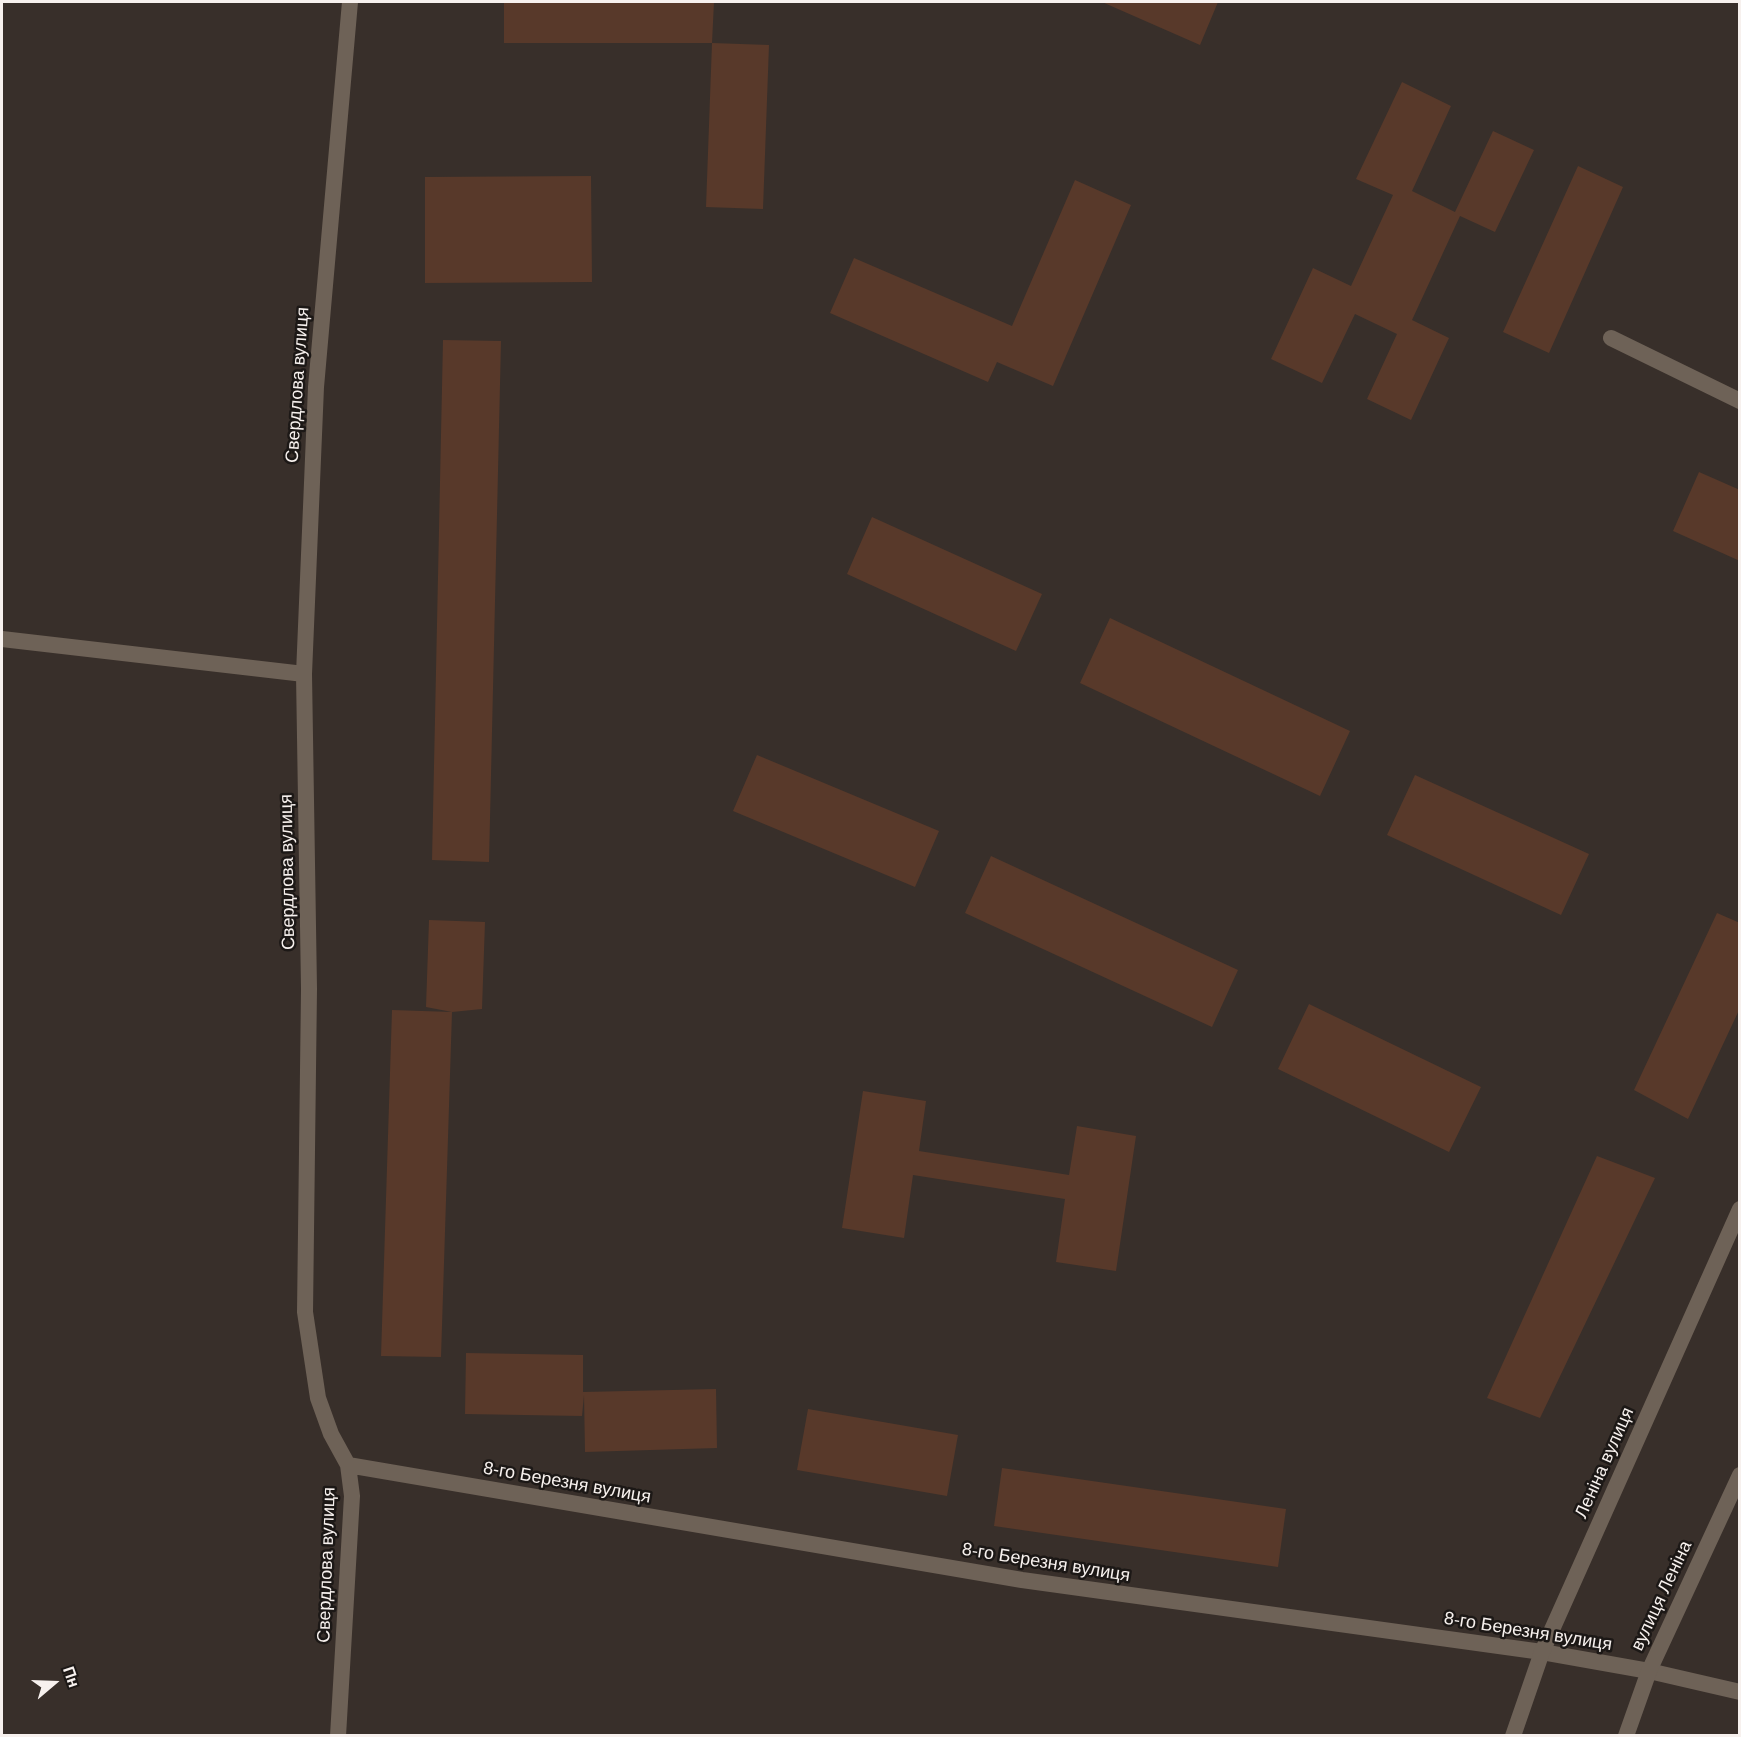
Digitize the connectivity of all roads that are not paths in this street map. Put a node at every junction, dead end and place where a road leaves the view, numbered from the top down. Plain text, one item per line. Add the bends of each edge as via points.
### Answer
1 (350, 2) edge
2 (1611, 338) dead end
3 (1740, 401) edge
4 (2, 639) edge
5 (304, 674) junction
6 (1740, 1209) edge
7 (348, 1465) junction
8 (1740, 1474) edge
9 (1542, 1652) junction
10 (1649, 1671) junction
11 (1740, 1692) edge
12 (338, 1736) edge
13 (1513, 1736) edge
14 (1626, 1736) edge

1 - 5 street, Свердлова вулиця via 316,387
2 - 3 street
4 - 5 street
5 - 7 street, Свердлова вулиця via 309,989 305,1312 318,1398
6 - 9 street, Леніна вулиця
7 - 9 street, 8-го Березня вулиця via 1022,1580
7 - 12 street, Свердлова вулиця via 352,1496
8 - 10 street, вулиця Леніна
9 - 10 street, 8-го Березня вулиця
9 - 13 street, Леніна вулиця
10 - 11 street, 8-го Березня вулиця
10 - 14 street, вулиця Леніна

